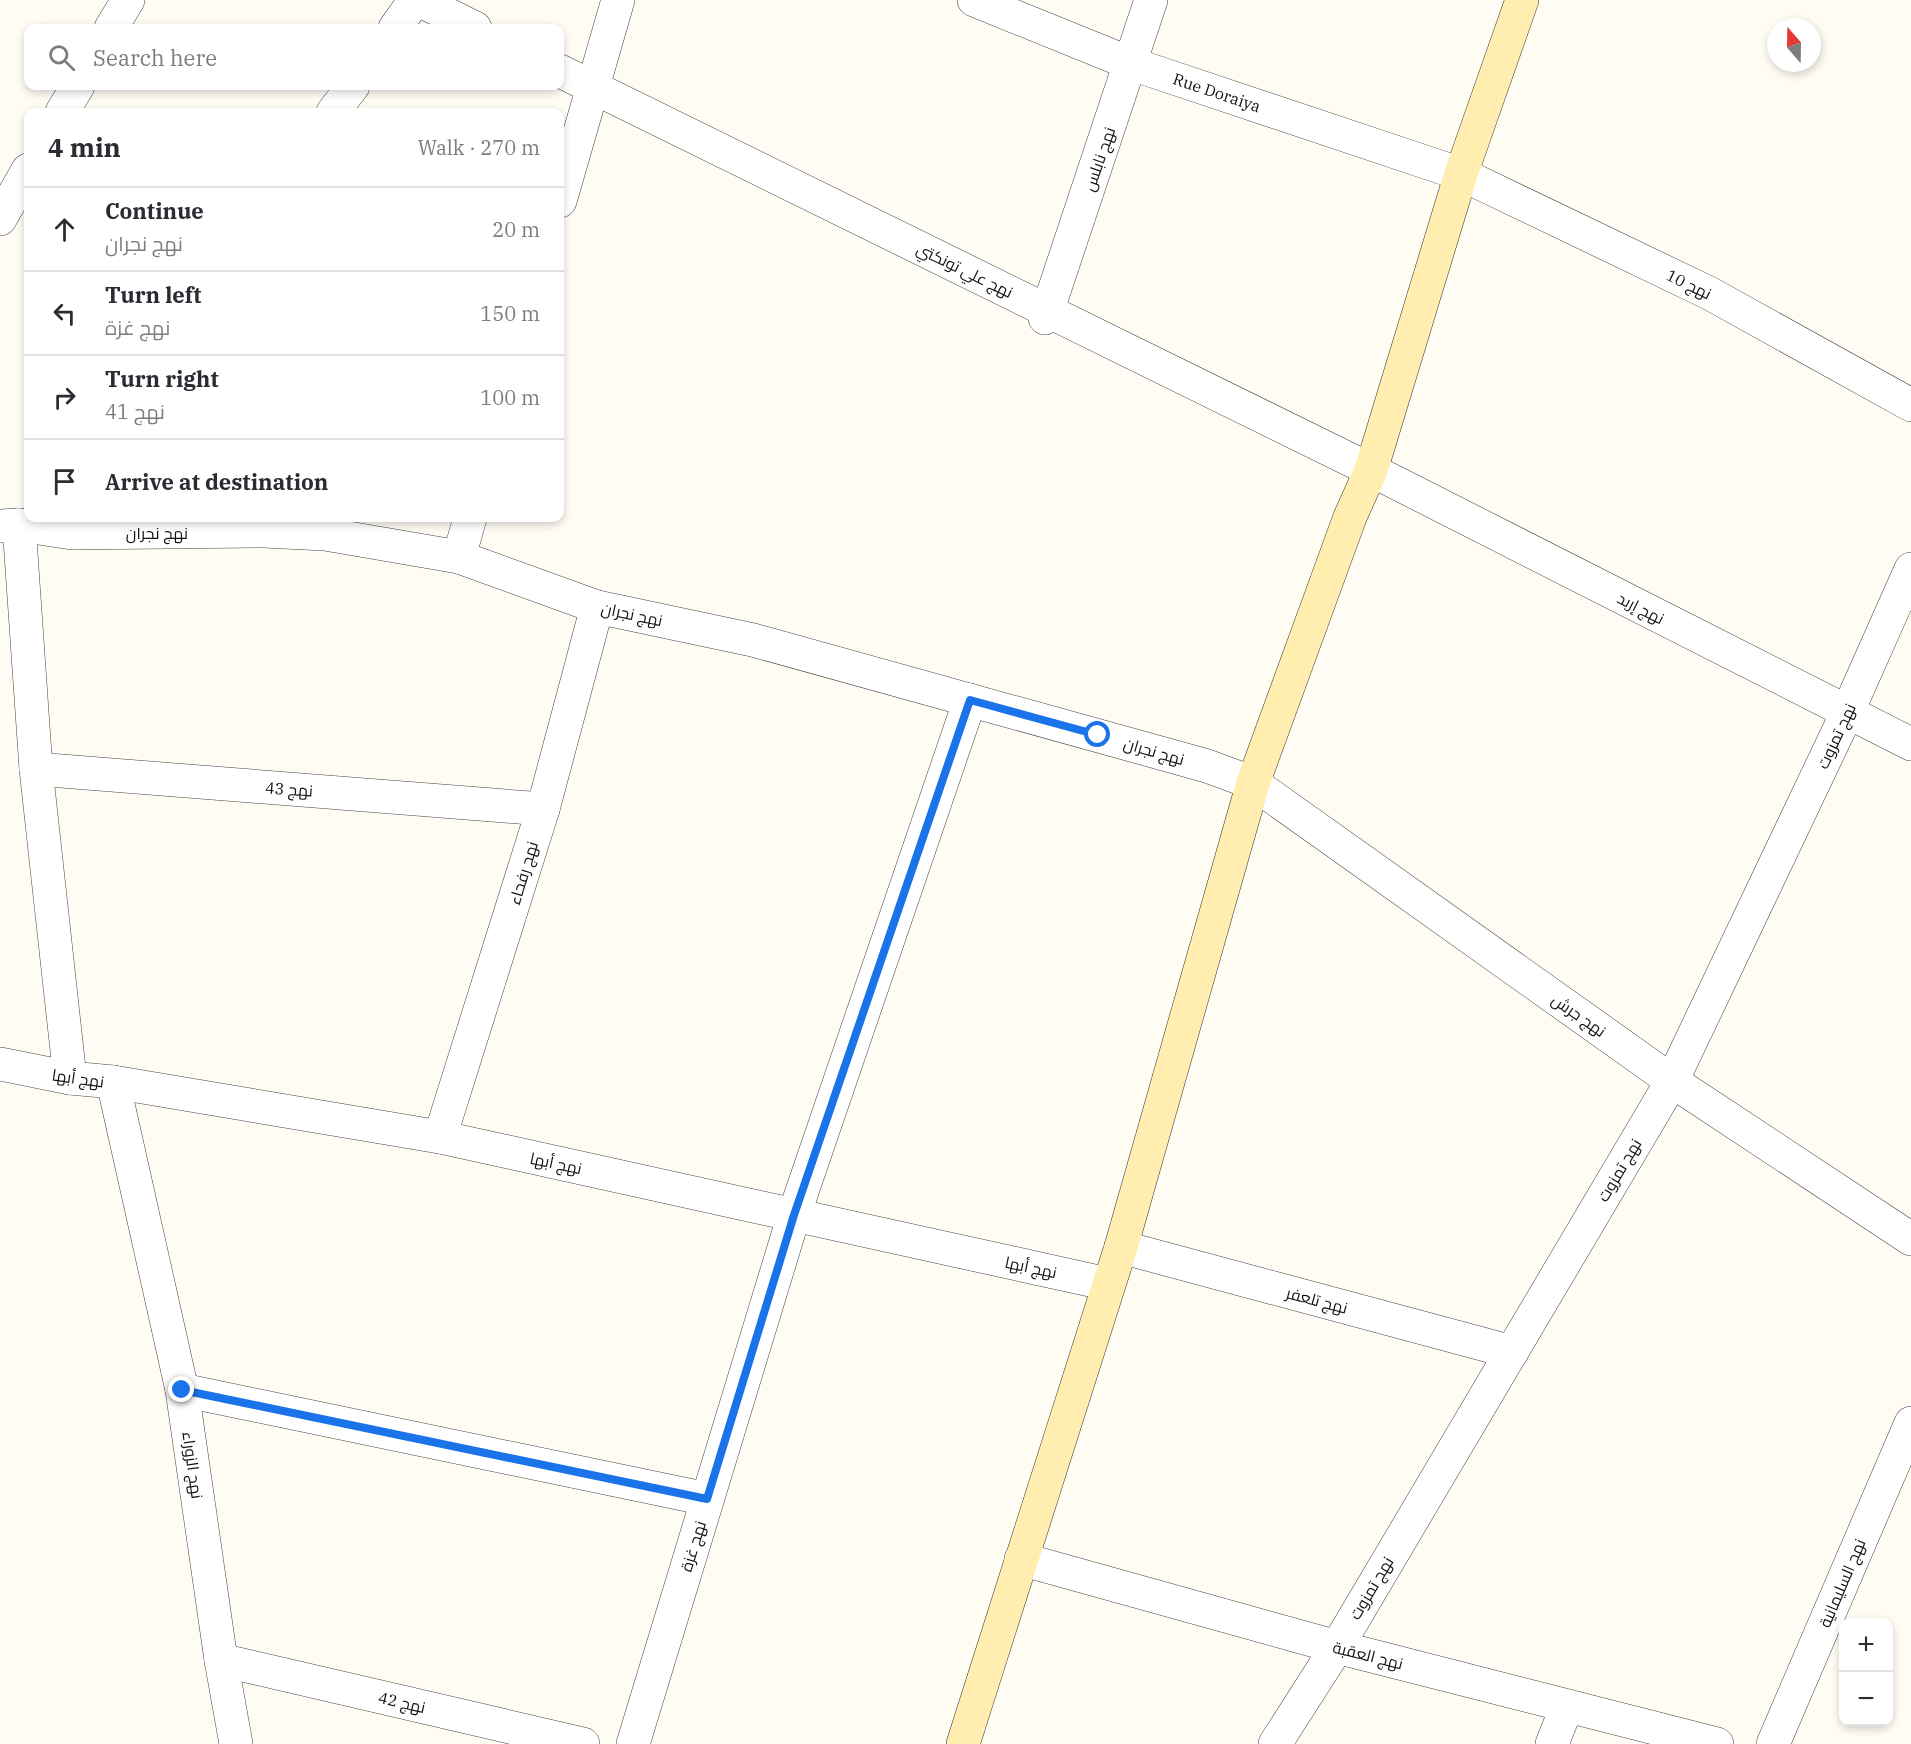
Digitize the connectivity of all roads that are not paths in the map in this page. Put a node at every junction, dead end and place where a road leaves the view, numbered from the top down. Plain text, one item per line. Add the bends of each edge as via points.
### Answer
1 (128, 0) edge
2 (417, 0) edge
3 (618, 0) edge
4 (974, 0) edge
5 (1151, 0) edge
6 (1522, 0) edge
7 (113, 24) edge
8 (398, 24) edge
9 (467, 24) edge
10 (1132, 64) junction
11 (564, 73) edge
12 (592, 87) junction
13 (76, 90) edge
14 (350, 90) edge
15 (64, 108) edge
16 (336, 108) edge
17 (1461, 174) junction
18 (24, 177) edge
19 (564, 187) edge
20 (0, 219) edge
21 (1046, 314) junction
22 (1911, 405) edge
23 (1371, 470) junction
24 (469, 522) edge
25 (76, 525) edge
26 (9, 526) edge
27 (459, 557) junction
28 (1911, 569) edge
29 (597, 607) junction
30 (970, 700) junction
31 (1847, 713) junction
32 (1911, 744) edge
33 (36, 769) junction
34 (1252, 783) junction
35 (543, 809) junction
36 (0, 1064) edge
37 (70, 1078) junction
38 (1672, 1081) junction
39 (112, 1082) junction
40 (440, 1137) junction
41 (794, 1215) junction
42 (1911, 1239) edge
43 (1121, 1247) junction
44 (1108, 1284) junction
45 (1512, 1352) junction
46 (182, 1390) junction
47 (1911, 1423) edge
48 (707, 1499) junction
49 (1021, 1559) junction
50 (1337, 1647) junction
51 (221, 1660) junction
52 (1567, 1706) junction
53 (236, 1744) edge
54 (583, 1744) edge
55 (633, 1744) edge
56 (963, 1744) edge
57 (1275, 1744) edge
58 (1552, 1744) edge
59 (1717, 1744) edge
60 (1773, 1744) edge

1 - 7 street
2 - 8 street
2 - 9 street
3 - 12 street
4 - 10 street, Rue Doraiya
5 - 10 street, نهج نابلس
6 - 17 main road
10 - 17 street, Rue Doraiya
10 - 21 street, نهج نابلس
11 - 12 street, نهج علي تونكتي
12 - 19 street
12 - 21 street, نهج علي تونكتي
13 - 15 street
14 - 16 street
17 - 22 street, نهج 10 via 1709,293
17 - 23 main road
18 - 20 street
21 - 23 street, نهج علي تونكتي
23 - 31 street, نهج إربد
23 - 34 main road
24 - 27 street
25 - 26 street, نهج نجران
25 - 27 street, نهج نجران via 325,534
26 - 33 street
27 - 29 street, نهج نجران
28 - 31 street, نهج تمزوت
29 - 30 street, نهج نجران via 753,640
29 - 35 street, نهج رفحاء
30 - 34 street, نهج نجران via 1207,766
30 - 41 street, نهج غزة
31 - 32 street, نهج إربد
31 - 38 street, نهج تمزوت
33 - 35 street, نهج 43
33 - 37 street
34 - 38 street, نهج جرش
34 - 43 main road
35 - 40 street, نهج رفحاء
36 - 37 street, نهج أبها
37 - 39 street, نهج أبها
38 - 42 street, نهج جرش
38 - 45 street, نهج تمزوت
39 - 40 street, نهج أبها
39 - 46 street, نهج الزوراء
40 - 41 street, نهج أبها
41 - 44 street, نهج أبها
41 - 48 street, نهج غزة
43 - 44 main road
43 - 45 street, نهج تلعفر
44 - 49 main road
45 - 50 street, نهج تمزوت
46 - 48 street
46 - 51 street, نهج الزوراء
47 - 60 street, نهج السليمانية
48 - 55 street, نهج غزة
49 - 50 street, نهج العقبة
49 - 56 main road
50 - 52 street, نهج العقبة
50 - 57 street, نهج تمزوت
51 - 53 street, نهج الزوراء
51 - 54 street, نهج 42
52 - 58 street
52 - 59 street, نهج العقبة

